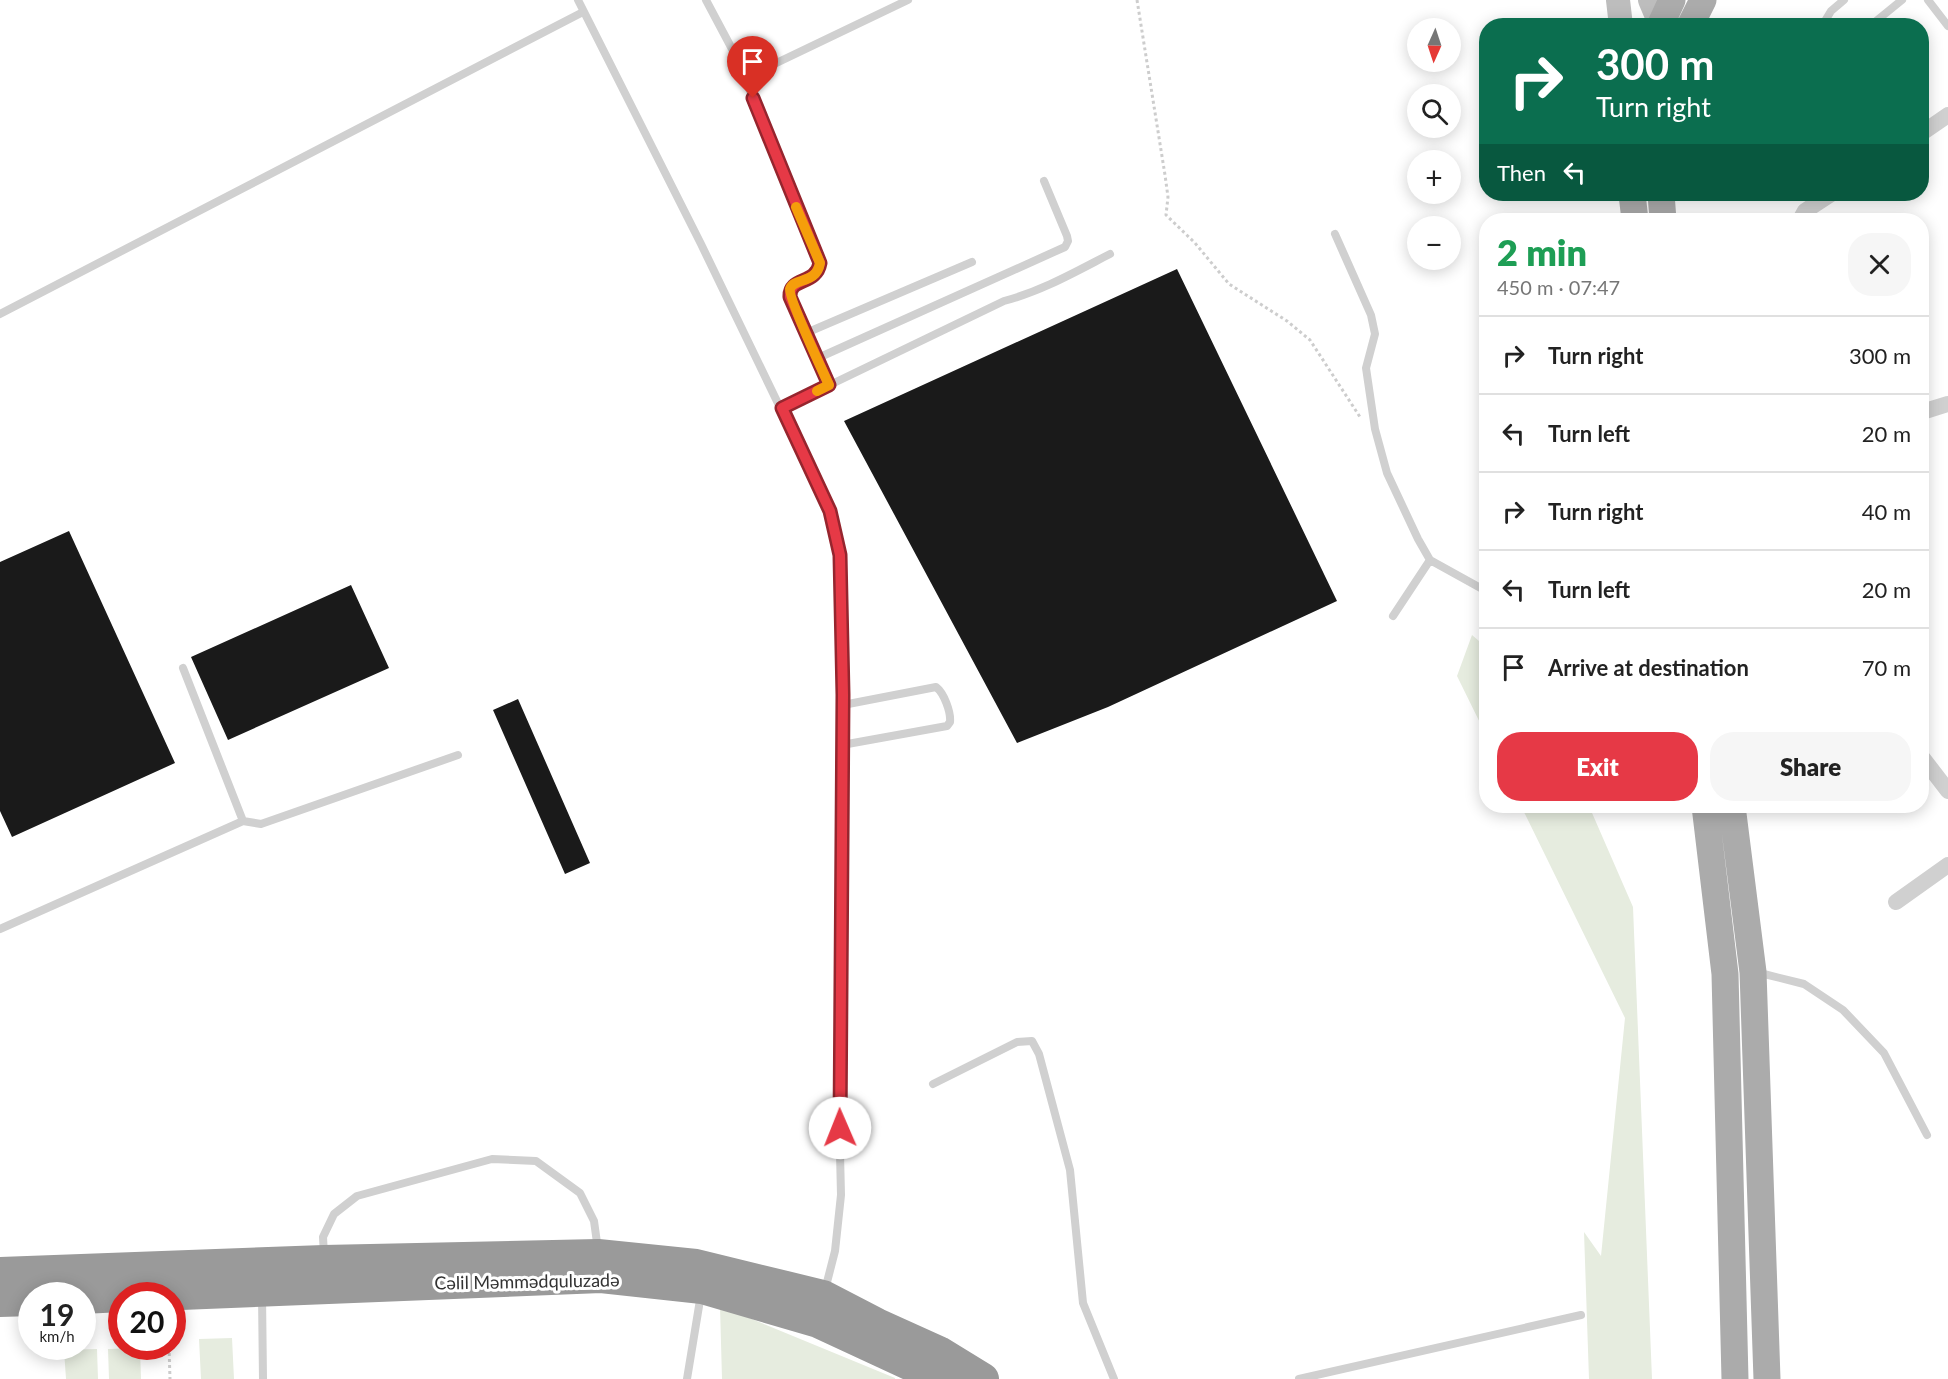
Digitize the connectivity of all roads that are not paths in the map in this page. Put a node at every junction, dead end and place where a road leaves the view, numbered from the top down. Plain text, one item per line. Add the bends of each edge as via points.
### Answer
1 (578, 0) edge
2 (706, 0) edge
3 (908, 0) edge
4 (1618, 0) edge
5 (1703, 0) edge
6 (1844, 0) edge
7 (1902, 0) edge
8 (1928, 0) edge
9 (583, 12) junction
10 (1620, 18) edge
11 (1694, 18) edge
12 (1827, 18) edge
13 (1880, 18) edge
14 (1948, 26) edge
15 (745, 78) junction
16 (1948, 115) edge
17 (1929, 128) edge
18 (1044, 181) dead end
19 (1820, 201) edge
20 (1804, 213) edge
21 (1335, 234) dead end
22 (1110, 254) dead end
23 (972, 262) dead end
24 (0, 314) edge
25 (806, 333) junction
26 (818, 358) junction
27 (829, 385) junction
28 (1948, 404) edge
29 (782, 408) junction
30 (1929, 410) edge
31 (1430, 560) junction
32 (1479, 587) edge
33 (1393, 616) dead end
34 (183, 668) dead end
35 (843, 705) junction
36 (842, 745) junction
37 (459, 755) dead end
38 (1929, 766) edge
39 (1948, 791) edge
40 (1706, 813) edge
41 (1733, 813) edge
42 (243, 821) junction
43 (1948, 866) edge
44 (1896, 902) dead end
45 (0, 929) edge
46 (1753, 972) junction
47 (933, 1084) dead end
48 (1927, 1135) dead end
49 (600, 1266) junction
50 (0, 1274) edge
51 (325, 1275) junction
52 (702, 1288) junction
53 (262, 1291) junction
54 (186, 1294) edge
55 (823, 1296) junction
56 (18, 1300) edge
57 (0, 1301) edge
58 (1581, 1315) dead end
59 (934, 1371) edge
60 (263, 1379) edge
61 (687, 1379) edge
62 (983, 1379) edge
63 (1114, 1379) edge
64 (1299, 1379) edge
65 (1735, 1379) edge
66 (1767, 1379) edge

1 - 9 lane
2 - 15 lane
3 - 15 lane
4 - 10 main road
5 - 11 main road
6 - 12 lane
7 - 13 lane
8 - 14 lane
9 - 24 lane
9 - 29 lane
15 - 25 lane via 820,263 814,277 790,289
16 - 17 street
18 - 26 lane via 1067,236 1065,247
19 - 20 street
21 - 31 lane via 1371,315 1375,334 1366,368 1375,429 1387,473
22 - 27 lane
23 - 25 lane
25 - 26 lane
26 - 27 lane
27 - 29 lane
28 - 30 street
29 - 35 lane via 830,511 840,555
31 - 32 lane
31 - 33 lane
34 - 42 lane
35 - 36 lane
35 - 36 lane via 936,687 951,716 947,726
36 - 55 lane via 841,1195 835,1251
37 - 42 lane via 261,824
38 - 39 street
40 - 65 main road via 1725,974
41 - 46 main road
42 - 45 lane
43 - 44 street
46 - 48 lane via 1804,984 1843,1010 1884,1053
46 - 66 main road
47 - 63 lane via 1017,1042 1032,1041 1039,1053 1070,1170 1083,1303
49 - 51 highway, Cəlil Məmmədquluzadə
49 - 51 lane via 594,1221 580,1193 536,1161 492,1159 357,1196 334,1214 323,1237
49 - 52 highway, Cəlil Məmmədquluzadə
49 - 55 highway via 696,1265
50 - 51 highway
51 - 53 highway, Cəlil Məmmədquluzadə
52 - 59 highway, Cəlil Məmmədquluzadə via 819,1322
52 - 61 lane
53 - 54 highway, Cəlil Məmmədquluzadə
53 - 60 lane
55 - 59 highway via 877,1324
56 - 57 highway
58 - 64 lane
59 - 62 highway

